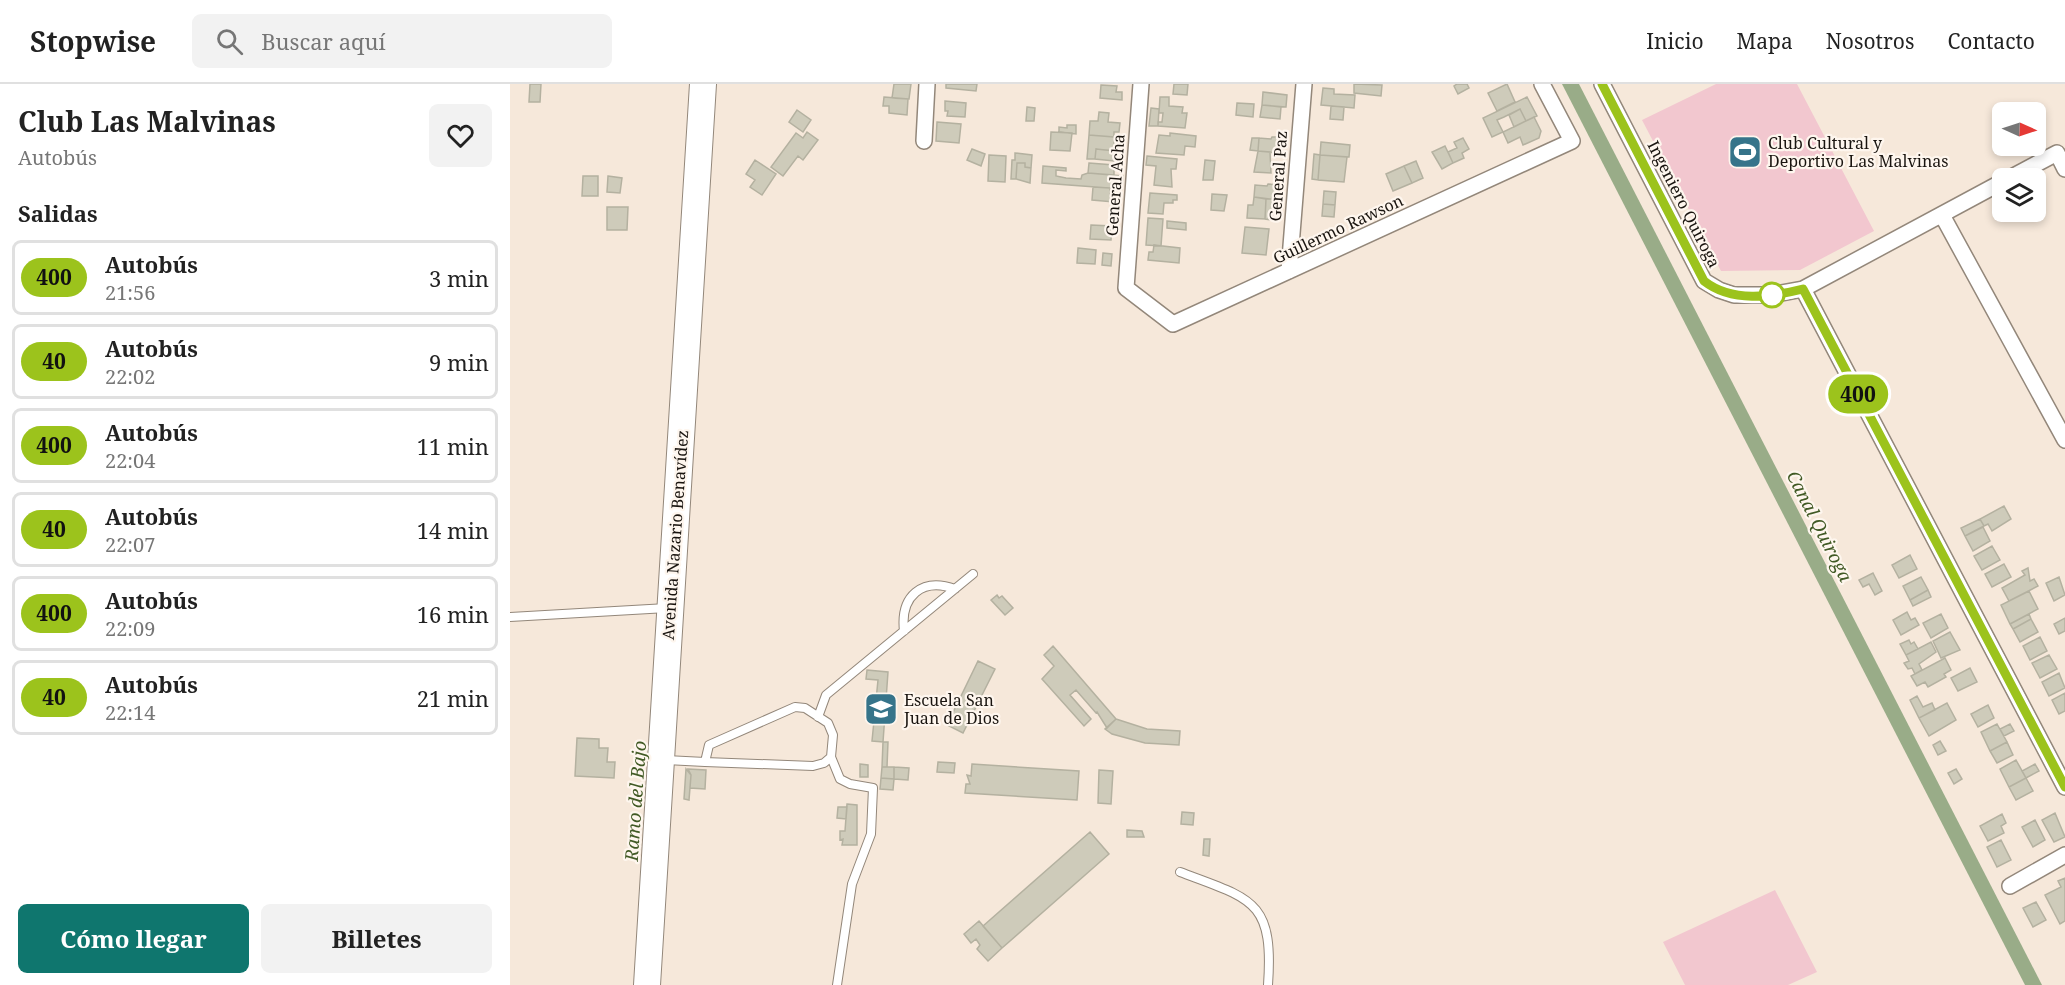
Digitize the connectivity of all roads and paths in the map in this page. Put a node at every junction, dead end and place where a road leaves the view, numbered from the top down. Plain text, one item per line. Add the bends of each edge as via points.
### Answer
1 (703, 84) edge
2 (927, 84) edge
3 (1141, 84) edge
4 (1304, 84) edge
5 (1542, 84) edge
6 (1602, 84) edge
7 (924, 141) dead end
8 (2029, 168) edge
9 (2065, 169) edge
10 (1992, 188) edge
11 (1942, 215) junction
12 (1289, 271) junction
13 (1126, 288) joint
14 (1803, 289) junction
15 (2065, 440) edge
16 (973, 574) dead end
17 (955, 589) junction
18 (671, 608) junction
19 (510, 617) edge
20 (904, 631) junction
21 (818, 717) junction
22 (831, 757) junction
23 (661, 759) junction
24 (705, 762) junction
25 (2065, 787) edge
26 (2065, 855) edge
27 (1180, 872) dead end
28 (2010, 886) dead end
29 (647, 985) edge
30 (837, 985) edge
31 (1268, 985) edge

1 - 18 main road, Avenida Nazario Benavídez
2 - 7 street
3 - 13 street, General Acha
4 - 12 street, General Paz
5 - 12 street, Guillermo Rawson via 1572,141
6 - 14 street, Ingeniero Quiroga via 1704,281 1734,295 1771,295
8 - 9 street via 2057,153
10 - 11 street, Ingeniero Quiroga
11 - 14 street, Ingeniero Quiroga
11 - 15 street
12 - 13 street, Guillermo Rawson via 1173,324
14 - 25 street
16 - 17 lane
17 - 20 lane
17 - 20 lane via 928,586 915,592 902,617
18 - 19 lane
18 - 23 main road, Avenida Nazario Benavídez
20 - 21 lane via 826,695
21 - 22 lane via 828,723 833,735
21 - 24 lane via 805,708 795,707 709,745
22 - 24 lane via 824,764 813,766
22 - 30 lane via 840,779 873,788 870,834 852,884
23 - 24 lane
23 - 29 main road, Avenida Nazario Benavídez
26 - 28 street
27 - 31 lane via 1237,893 1262,917 1269,944

